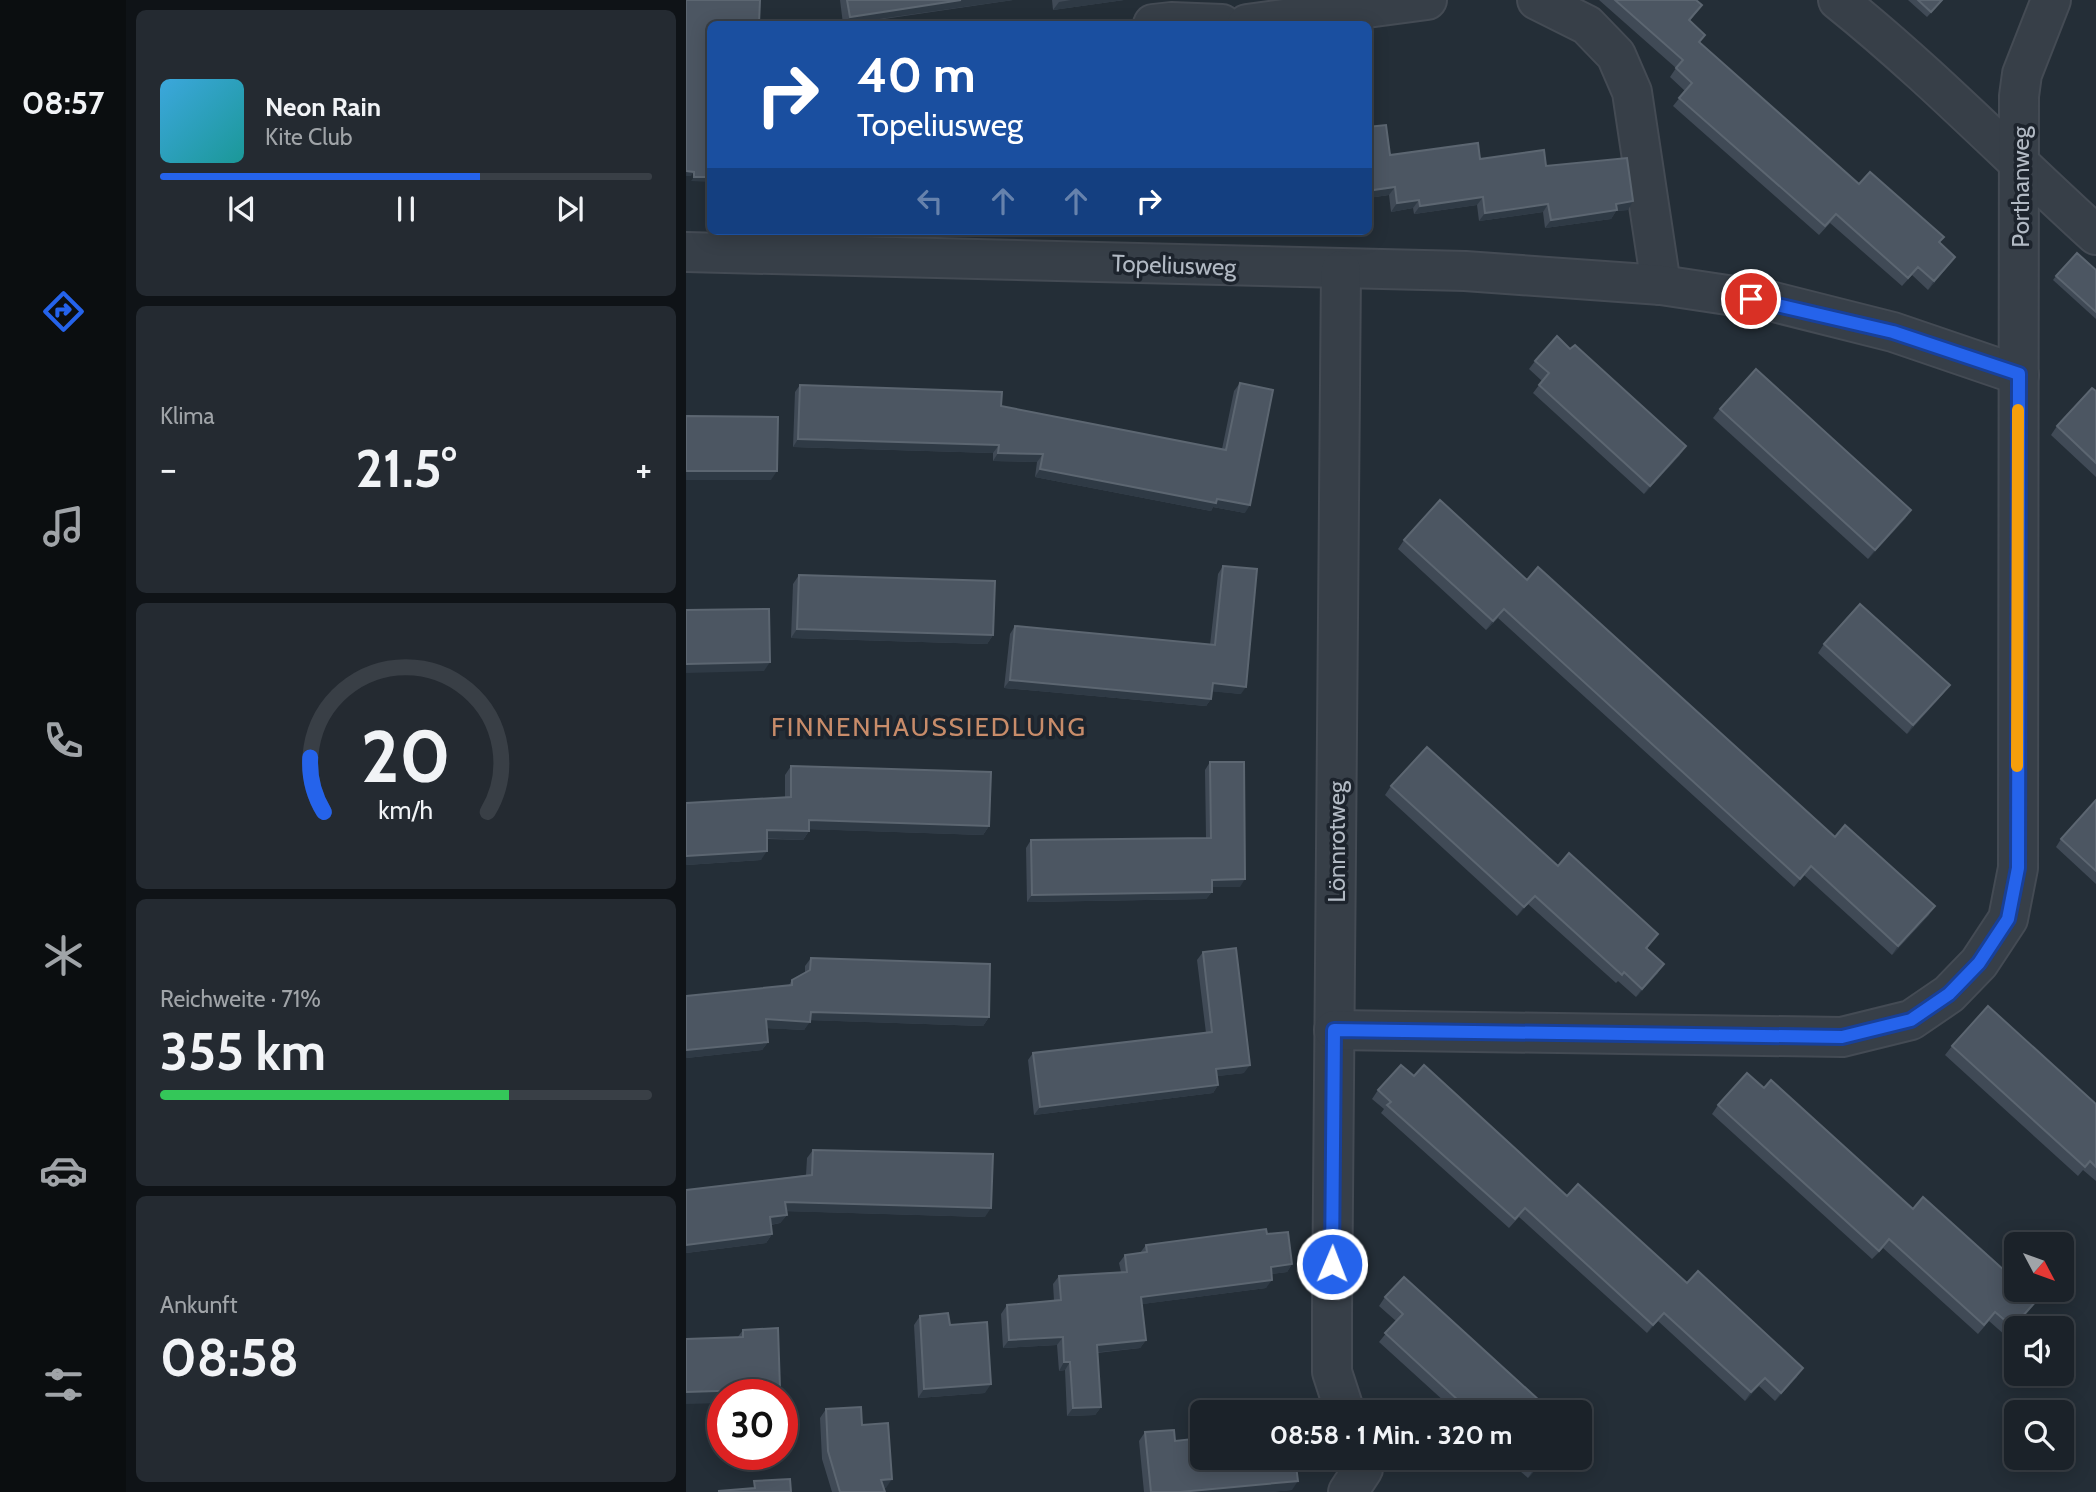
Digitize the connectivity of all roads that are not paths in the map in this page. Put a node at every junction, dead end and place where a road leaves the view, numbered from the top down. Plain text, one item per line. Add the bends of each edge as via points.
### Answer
1 (1427, 0) edge
2 (1537, 0) edge
3 (1838, 0) edge
4 (2049, 2) edge
5 (1270, 21) edge
6 (2020, 167) junction
7 (2096, 235) edge
8 (686, 252) edge
9 (1341, 270) junction
10 (1661, 285) junction
11 (2019, 374) junction
12 (1334, 1030) junction
13 (1341, 1400) edge
14 (1362, 1470) edge
15 (1348, 1492) edge

1 - 5 street
2 - 10 street via 1587,25 1616,55 1632,92
3 - 6 street
4 - 6 street, Porthanweg via 2022,74
6 - 7 street
6 - 11 street, Porthanweg
8 - 9 street, Topeliusweg
9 - 10 street, Topeliusweg via 1465,271
9 - 12 street, Lönnrotweg
10 - 11 street, Topeliusweg via 1774,302 1893,332
11 - 12 street via 2018,868 2008,919 1979,963 1949,994 1911,1020 1842,1037
12 - 13 street, Lönnrotweg via 1332,1372
14 - 15 street

